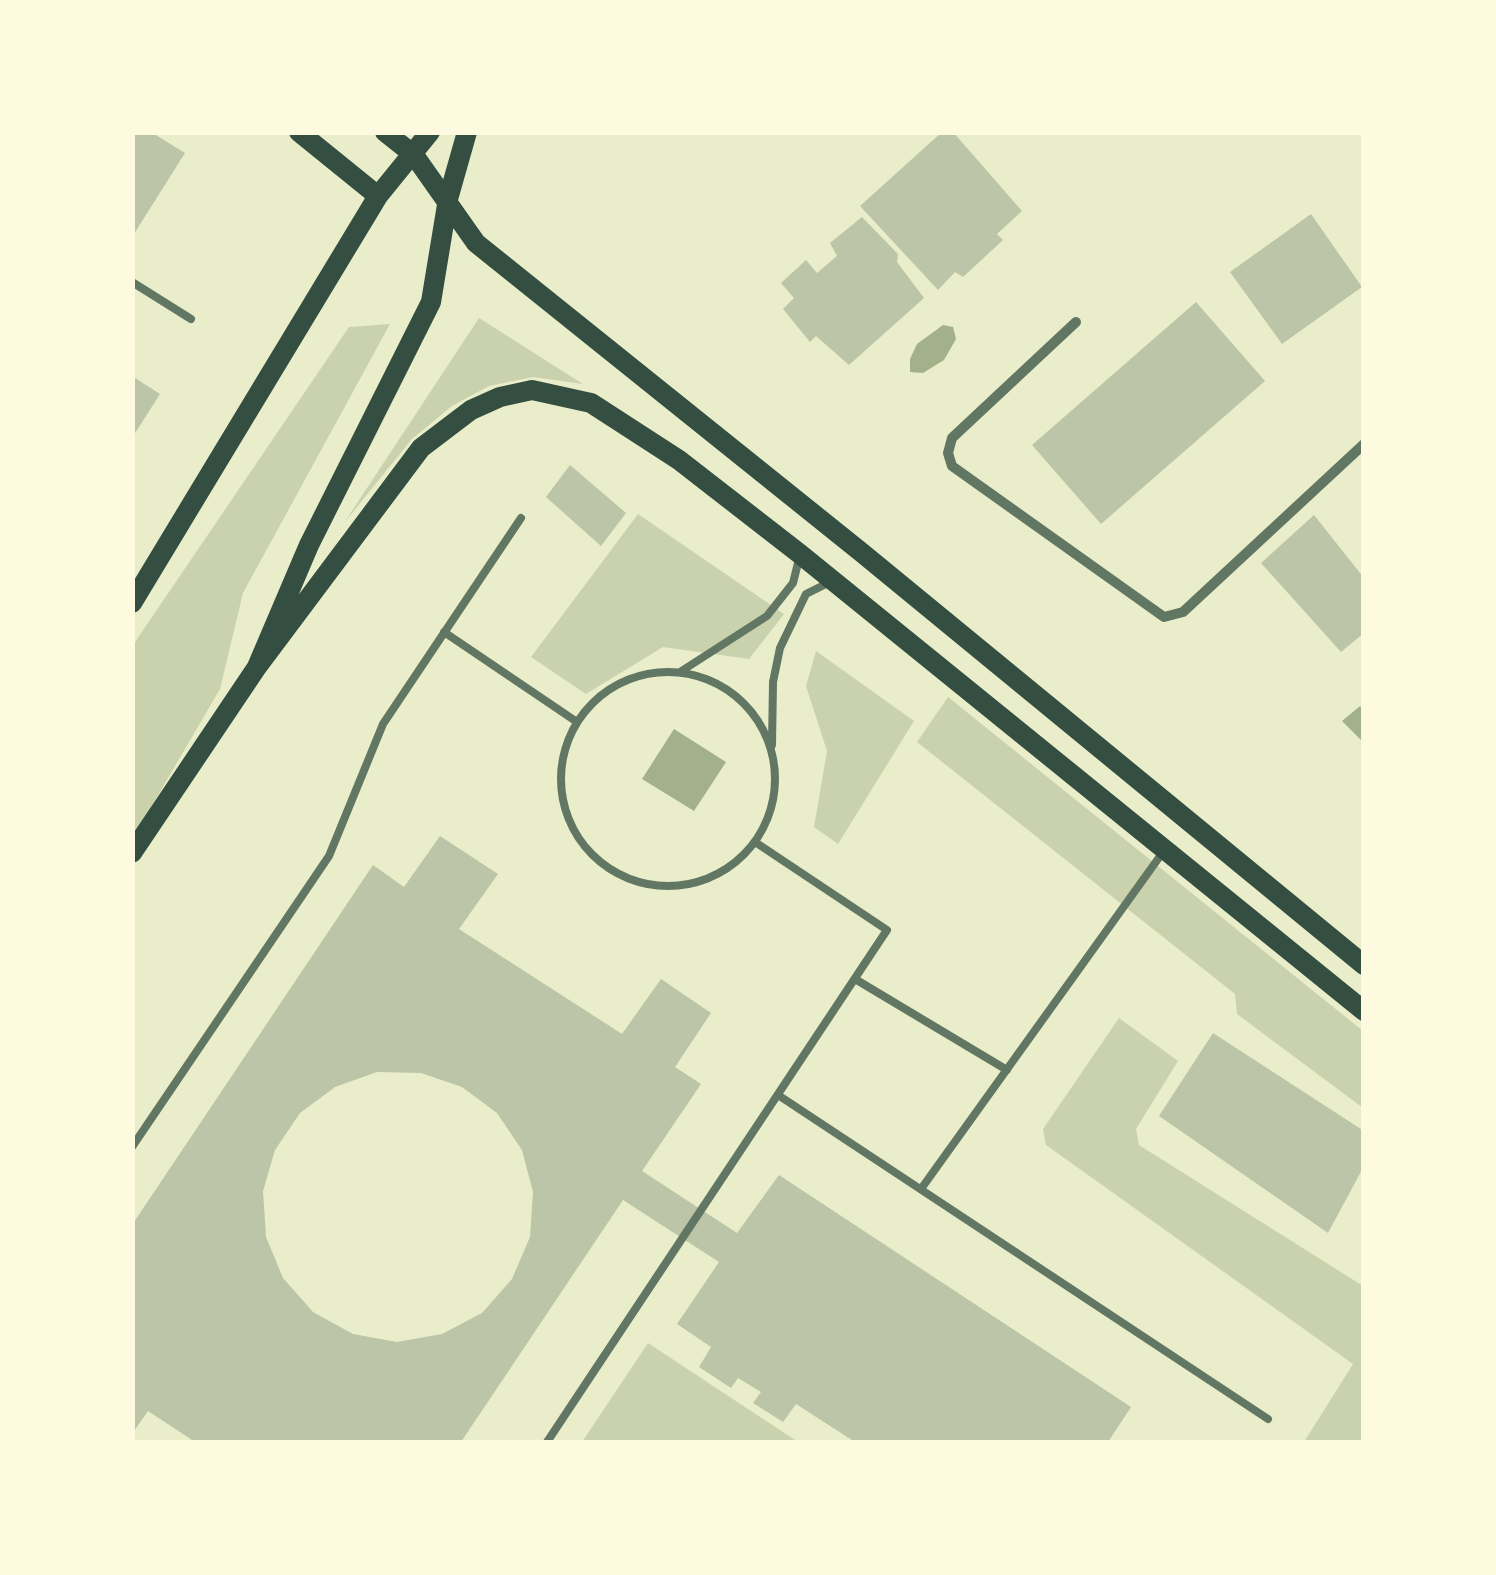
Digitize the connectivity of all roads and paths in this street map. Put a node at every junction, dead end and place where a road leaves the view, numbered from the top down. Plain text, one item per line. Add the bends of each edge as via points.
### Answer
1 (299, 132) edge
2 (385, 132) edge
3 (430, 132) edge
4 (467, 132) edge
5 (414, 156) junction
6 (378, 196) junction
7 (448, 199) junction
8 (132, 282) edge
9 (191, 319) dead end
10 (1076, 322) dead end
11 (1364, 444) edge
12 (521, 518) dead end
13 (800, 554) junction
14 (833, 580) junction
15 (132, 603) edge
16 (444, 632) junction
17 (257, 668) junction
18 (680, 672) junction
19 (577, 722) junction
20 (772, 749) junction
21 (755, 842) junction
22 (1166, 849) junction
23 (132, 853) edge
24 (1364, 965) edge
25 (856, 978) junction
26 (1364, 1011) edge
27 (1007, 1070) junction
28 (778, 1095) junction
29 (132, 1147) edge
30 (920, 1189) junction
31 (1268, 1419) dead end
32 (547, 1442) edge

1 - 6 main road
2 - 5 main road
3 - 5 main road
4 - 7 main road
5 - 6 main road
5 - 7 main road
6 - 15 main road
7 - 17 main road via 431,302 309,545
7 - 24 main road via 476,243
8 - 9 lane
10 - 11 street via 952,438 948,453 952,466 1164,617 1183,612
12 - 16 lane
13 - 14 main road
13 - 17 main road via 679,460 591,403 532,390 472,410 421,448
13 - 18 lane via 793,583 767,616
14 - 20 lane via 806,594 780,648 772,682
14 - 22 main road
16 - 19 lane
16 - 29 lane via 382,724 329,856
17 - 23 main road
18 - 19 lane via 622,682
18 - 20 lane via 738,696
19 - 21 lane via 560,785 567,817 608,868 670,887 732,866
20 - 21 lane via 776,782
21 - 25 lane via 888,930
22 - 26 main road
22 - 27 lane
25 - 27 lane
25 - 28 lane
27 - 30 lane
28 - 30 lane
28 - 32 lane
30 - 31 lane

